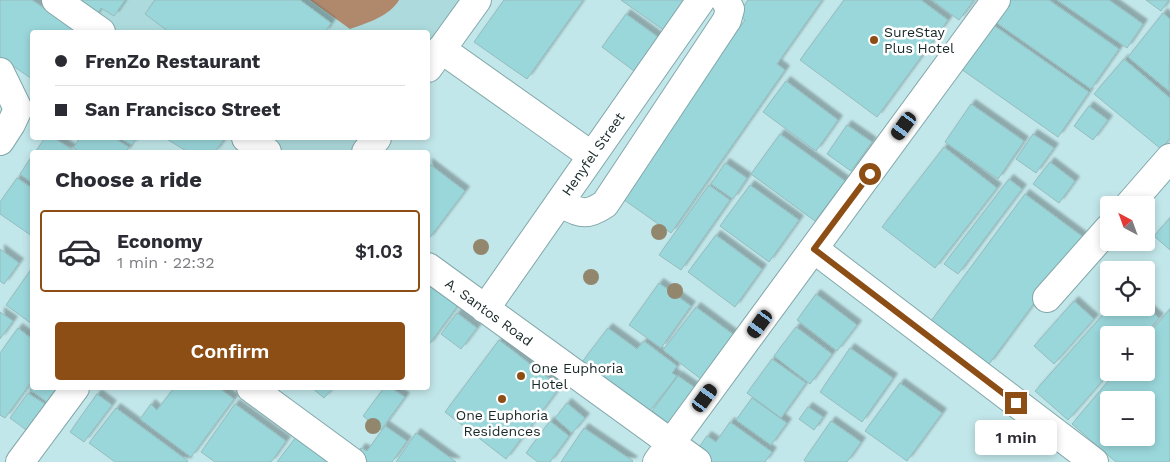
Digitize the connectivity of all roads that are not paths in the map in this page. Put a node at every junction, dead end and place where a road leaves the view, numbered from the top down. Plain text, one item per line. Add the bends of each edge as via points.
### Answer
1 (56, 0) edge
2 (477, 0) edge
3 (701, 0) edge
4 (725, 0) edge
5 (996, 0) edge
6 (98, 30) edge
7 (434, 58) edge
8 (0, 72) edge
9 (375, 140) edge
10 (0, 141) edge
11 (368, 150) edge
12 (592, 156) junction
13 (1170, 158) edge
14 (1137, 196) edge
15 (558, 203) junction
16 (1100, 238) edge
17 (814, 249) junction
18 (430, 268) edge
19 (1047, 298) dead end
20 (484, 308) junction
21 (74, 390) edge
22 (254, 390) edge
23 (665, 452) edge
24 (20, 462) edge
25 (352, 462) edge
26 (697, 462) edge
27 (1094, 462) edge

1 - 6 street
2 - 7 street
3 - 12 street, Henyfel Street
4 - 15 street via 730,9 726,20 605,204 592,212 582,213
5 - 17 street
7 - 12 street
8 - 10 street via 18,109
9 - 11 street
12 - 15 street, Henyfel Street
13 - 14 street
15 - 20 street, Henyfel Street
16 - 19 street
17 - 23 street
17 - 27 street
18 - 20 street, A. Santos Road
20 - 23 street, A. Santos Road
21 - 24 street
22 - 25 street
23 - 26 street, A. Santos Road

